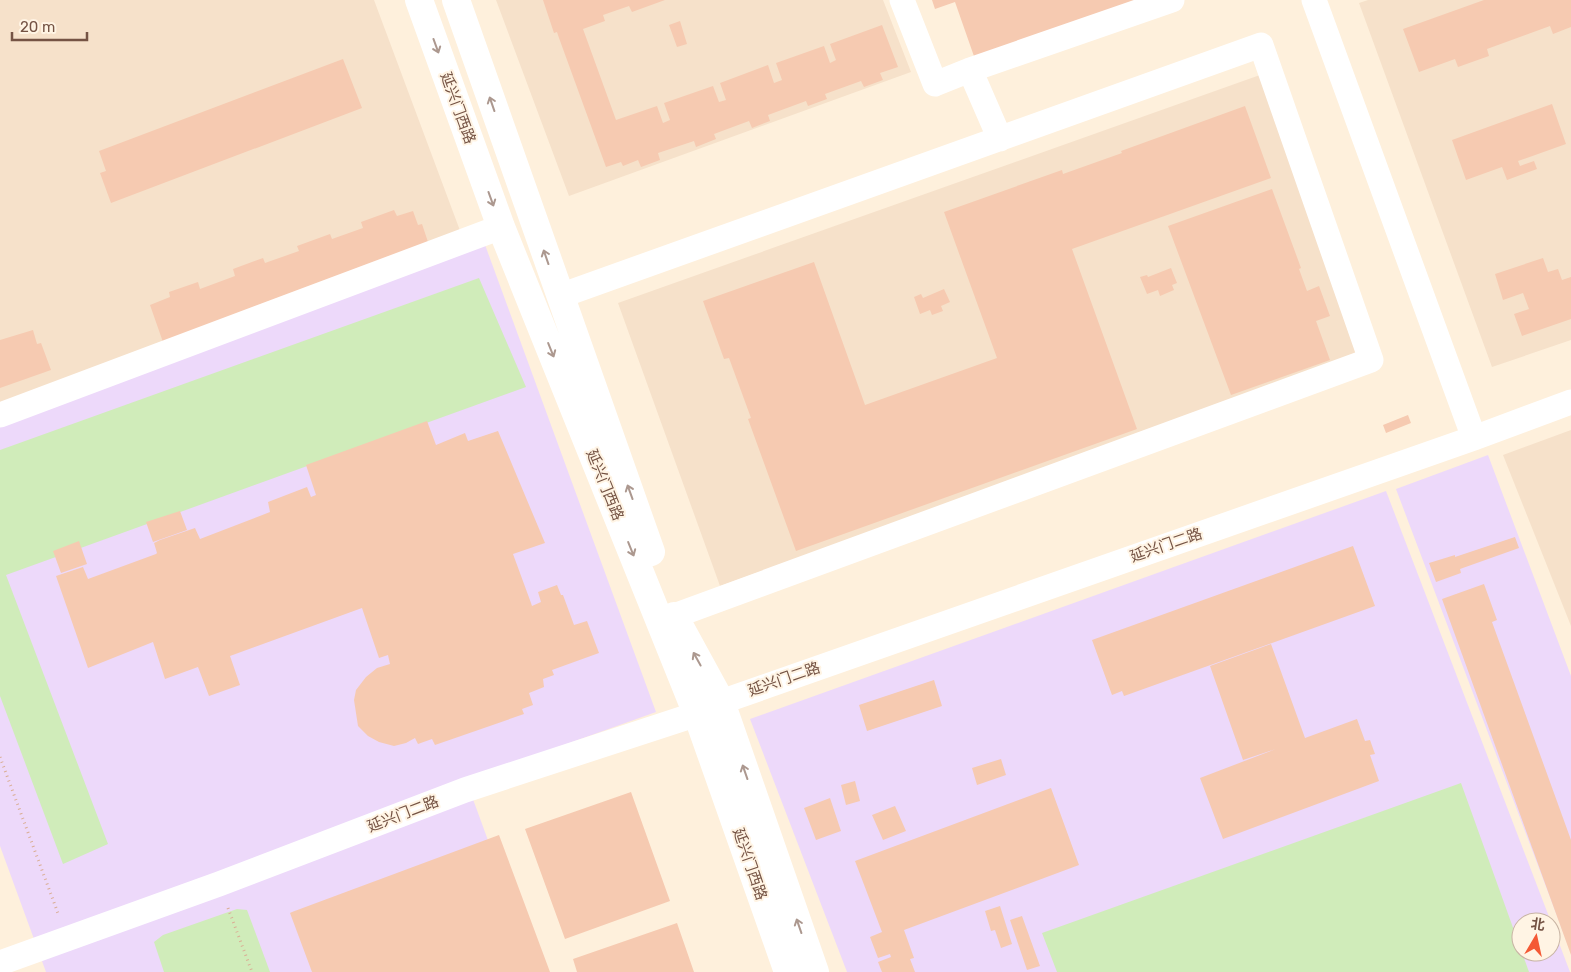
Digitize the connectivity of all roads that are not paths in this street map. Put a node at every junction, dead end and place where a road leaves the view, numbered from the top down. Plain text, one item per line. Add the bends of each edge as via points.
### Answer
1 (419, 0) edge
2 (456, 0) edge
3 (902, 0) edge
4 (1172, 0) edge
5 (1314, 0) edge
6 (970, 70) junction
7 (1000, 139) junction
8 (501, 227) junction
9 (560, 296) junction
10 (1571, 402) edge
11 (0, 415) edge
12 (1474, 438) junction
13 (674, 616) junction
14 (709, 708) junction
15 (0, 963) edge
16 (788, 972) edge
17 (815, 972) edge

1 -> 8 street, 延兴门西路
9 -> 2 street, 延兴门西路
3 - 6 street via 935,84
4 - 6 street
5 - 12 street
6 - 7 street
7 - 9 street
7 - 13 street via 1261,45 1371,360
8 - 11 street
8 -> 14 street, 延兴门西路
13 -> 9 street, 延兴门西路
10 - 12 street, 延兴门二路
12 - 14 street, 延兴门二路
14 -> 13 street, 延兴门西路
14 - 15 street, 延兴门二路 via 465,790
14 - 16 street, 延兴门西路
17 -> 14 street, 延兴门西路

